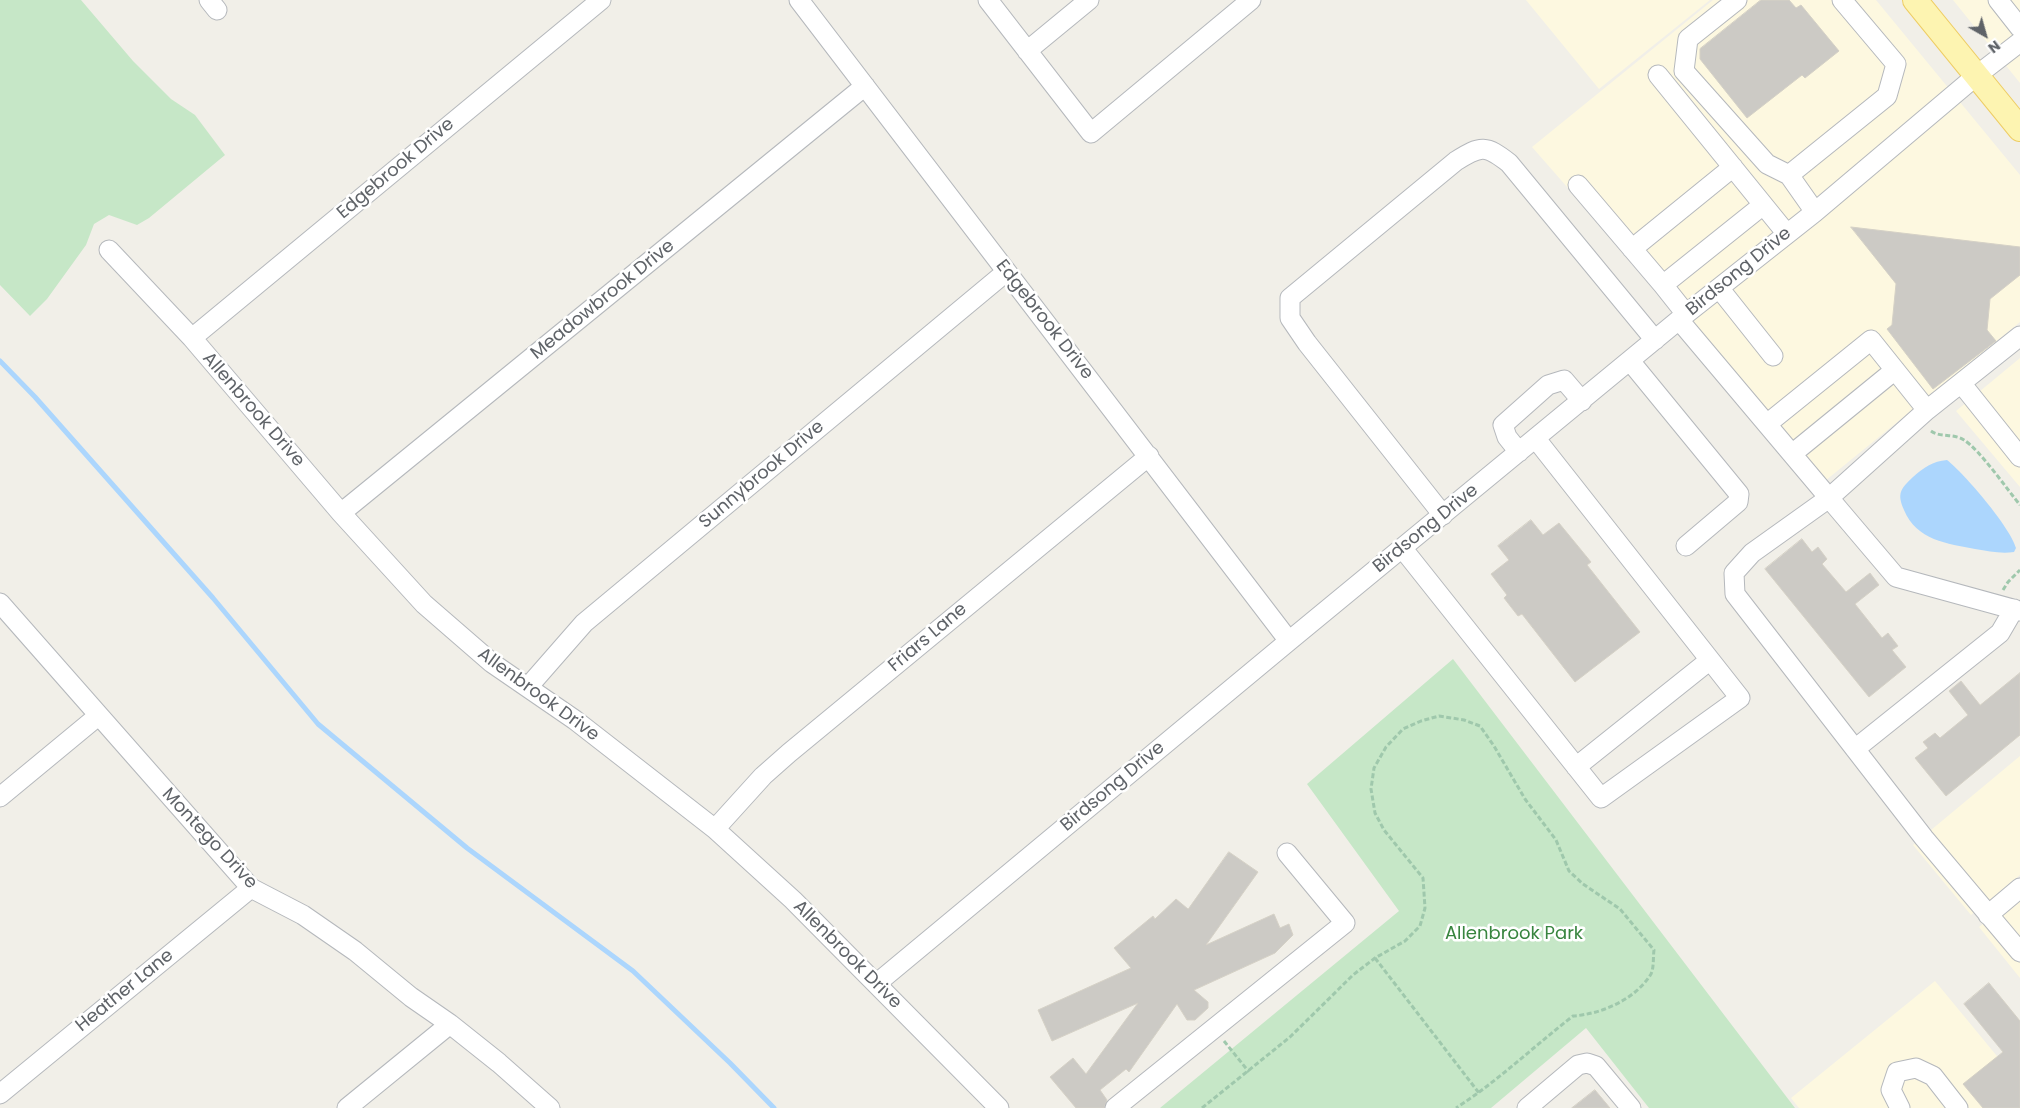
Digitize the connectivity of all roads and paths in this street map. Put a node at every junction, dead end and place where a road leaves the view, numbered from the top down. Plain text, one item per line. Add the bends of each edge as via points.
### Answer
1 (600, 0) edge
2 (798, 0) edge
3 (988, 0) edge
4 (1089, 0) edge
5 (1250, 0) edge
6 (1737, 0) edge
7 (1842, 0) edge
8 (1915, 0) edge
9 (1998, 0) edge
10 (2020, 28) edge
11 (2020, 42) edge
12 (1027, 51) junction
13 (1658, 75) dead end
14 (1976, 76) junction
15 (865, 86) junction
16 (2020, 129) edge
17 (1733, 167) junction
18 (1789, 175) junction
19 (1578, 185) dead end
20 (1763, 205) junction
21 (1815, 212) junction
22 (1787, 234) junction
23 (1632, 249) junction
24 (108, 250) dead end
25 (1006, 272) junction
26 (1663, 285) junction
27 (1719, 288) junction
28 (1683, 317) junction
29 (2020, 336) edge
30 (192, 338) junction
31 (1655, 340) junction
32 (1773, 356) dead end
33 (1630, 361) junction
34 (1895, 370) junction
35 (1961, 383) junction
36 (1582, 401) junction
37 (1927, 410) junction
38 (1767, 424) junction
39 (1931, 431) dead end
40 (1536, 439) junction
41 (1519, 452) junction
42 (1792, 454) junction
43 (1149, 456) junction
44 (2020, 457) edge
45 (1829, 498) junction
46 (2020, 505) edge
47 (341, 514) junction
48 (1443, 515) junction
49 (1686, 546) dead end
50 (1403, 548) junction
51 (2020, 570) edge
52 (0, 603) edge
53 (2010, 608) edge
54 (1289, 641) junction
55 (1710, 660) junction
56 (528, 687) junction
57 (98, 716) junction
58 (1855, 749) junction
59 (1576, 767) junction
60 (0, 797) edge
61 (715, 829) junction
62 (1286, 853) dead end
63 (251, 888) junction
64 (2020, 888) edge
65 (1988, 915) junction
66 (2020, 952) edge
67 (1375, 958) junction
68 (876, 984) junction
69 (450, 1024) junction
70 (1214, 1028) junction
71 (1249, 1072) junction
72 (1479, 1093) junction
73 (0, 1094) edge
74 (347, 1108) edge
75 (550, 1108) edge
76 (999, 1108) edge
77 (1115, 1108) edge
78 (1202, 1108) edge
79 (1456, 1108) edge
80 (1527, 1108) edge
81 (1631, 1108) edge
82 (1900, 1108) edge
83 (1958, 1108) edge

1 - 30 street, Edgebrook Drive
2 - 15 street, Edgebrook Drive
3 - 12 street
4 - 12 street
5 - 12 street via 1091,132
6 - 18 street via 1688,39 1684,70 1767,164
7 - 18 street via 1896,64 1887,96
8 - 14 main road
9 - 10 street
11 - 14 street, Birdsong Drive
13 - 17 street
14 - 16 main road
14 - 21 street, Birdsong Drive
15 - 25 street, Edgebrook Drive
15 - 47 street, Meadowbrook Drive
17 - 20 street
17 - 23 street
18 - 21 street
19 - 23 street
20 - 22 street
20 - 26 street
21 - 22 street, Birdsong Drive
22 - 27 street, Birdsong Drive
23 - 26 street
24 - 30 street, Allenbrook Drive
25 - 43 street, Edgebrook Drive
25 - 56 street, Sunnybrook Drive via 584,623
26 - 28 street
27 - 28 street, Birdsong Drive
27 - 32 street
28 - 31 street, Birdsong Drive
28 - 38 street
29 - 35 street
30 - 47 street, Allenbrook Drive
31 - 33 street, Birdsong Drive
31 - 48 street via 1510,163 1493,150 1474,148 1342,254 1290,298 1290,318 1312,351
33 - 36 street, Birdsong Drive
33 - 49 street via 1739,494 1738,502
34 - 37 street
34 - 38 street via 1872,340
34 - 42 street
35 - 37 street
35 - 44 street
36 - 40 street, Birdsong Drive
36 - 41 street via 1564,380 1548,385 1503,425 1507,437
37 - 45 street
38 - 42 street
39 - 46 path via 1942,436 1956,436 1969,443
40 - 41 street, Birdsong Drive
40 - 55 street
41 - 48 street, Birdsong Drive
42 - 45 street
43 - 54 street, Edgebrook Drive
43 - 61 street, Friars Lane via 762,776
45 - 53 street via 1896,577
45 - 58 street via 1752,553 1734,573 1735,594
47 - 56 street, Allenbrook Drive via 424,604 492,663
48 - 50 street, Birdsong Drive
50 - 54 street, Birdsong Drive
50 - 59 street
51 - 53 path via 2008,582
52 - 57 street, Montego Drive
53 - 58 street via 2000,633
54 - 68 street, Birdsong Drive
55 - 59 street
55 - 59 street via 1740,698 1601,798
56 - 61 street, Allenbrook Drive
57 - 60 street
57 - 63 street, Montego Drive
58 - 65 street
61 - 68 street, Allenbrook Drive via 793,900
62 - 70 street via 1345,923
63 - 69 street, Montego Drive via 303,914
63 - 73 street, Heather Lane
64 - 65 street
65 - 66 street
67 - 71 path
67 - 72 path
67 - 72 path via 1405,941 1420,926 1425,908 1423,878 1384,830 1375,813 1371,790 1374,768 1386,746 1402,729 1421,721 1439,716 1480,726 1556,840 1569,871 1620,909 1654,950 1652,972 1641,986 1612,1008 1573,1016
68 - 76 street, Allenbrook Drive
69 - 74 street
69 - 75 street, Montego Drive
70 - 71 path
70 - 77 street
71 - 78 path
72 - 79 path
80 - 81 street via 1578,1066 1587,1063 1596,1066
82 - 83 street via 1891,1090 1897,1072 1916,1068 1933,1076

